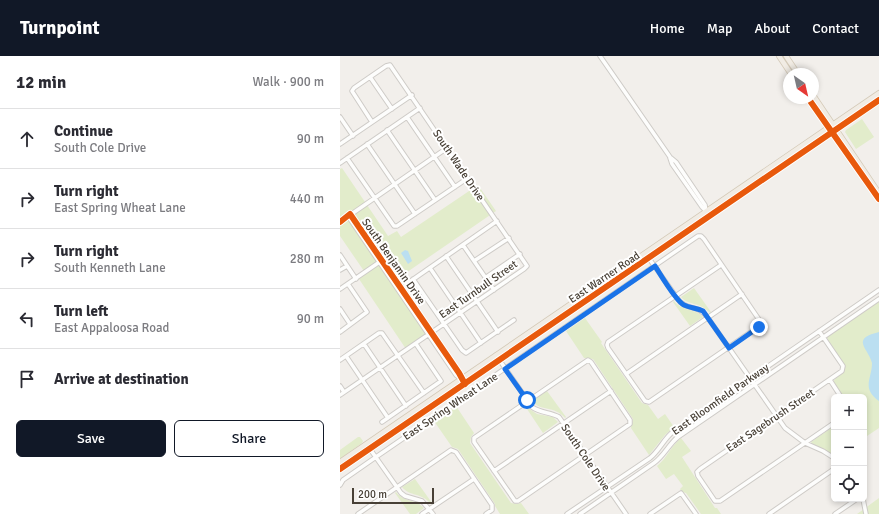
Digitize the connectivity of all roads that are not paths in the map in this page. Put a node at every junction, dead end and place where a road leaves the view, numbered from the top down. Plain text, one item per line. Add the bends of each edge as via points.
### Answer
1 (600, 56) edge
2 (779, 56) edge
3 (786, 56) edge
4 (787, 68) edge
5 (794, 68) edge
6 (370, 77) junction
7 (879, 93) edge
8 (412, 95) junction
9 (879, 100) edge
10 (812, 104) edge
11 (819, 104) edge
12 (420, 108) junction
13 (392, 109) junction
14 (340, 117) edge
15 (407, 117) junction
16 (372, 122) junction
17 (833, 125) junction
18 (828, 128) junction
19 (387, 130) junction
20 (836, 130) junction
21 (831, 133) junction
22 (353, 136) junction
23 (340, 144) edge
24 (367, 144) junction
25 (447, 148) junction
26 (435, 156) junction
27 (347, 158) junction
28 (340, 163) edge
29 (415, 170) junction
30 (762, 173) junction
31 (468, 178) junction
32 (766, 178) junction
33 (395, 184) junction
34 (455, 187) junction
35 (879, 192) edge
36 (374, 198) junction
37 (879, 199) edge
38 (435, 200) junction
39 (706, 211) junction
40 (415, 214) junction
41 (349, 215) junction
42 (710, 216) junction
43 (497, 221) junction
44 (340, 222) edge
45 (509, 238) junction
46 (463, 245) junction
47 (645, 253) junction
48 (520, 254) junction
49 (340, 256) edge
50 (446, 256) junction
51 (649, 258) junction
52 (474, 261) junction
53 (381, 262) junction
54 (721, 264) junction
55 (347, 266) junction
56 (527, 266) joint
57 (655, 266) junction
58 (430, 268) junction
59 (340, 270) edge
60 (485, 278) junction
61 (356, 279) junction
62 (413, 279) junction
63 (348, 284) junction
64 (405, 285) dead end
65 (340, 289) edge
66 (494, 290) junction
67 (879, 290) edge
68 (742, 294) junction
69 (676, 296) junction
70 (879, 299) edge
71 (477, 302) junction
72 (340, 310) edge
73 (561, 310) junction
74 (461, 313) junction
75 (565, 315) junction
76 (708, 318) junction
77 (514, 320) dead end
78 (350, 324) junction
79 (444, 324) junction
80 (819, 331) junction
81 (340, 332) edge
82 (498, 332) junction
83 (431, 333) junction
84 (824, 337) junction
85 (481, 343) junction
86 (364, 344) junction
87 (416, 344) junction
88 (729, 348) junction
89 (496, 355) junction
90 (346, 356) junction
91 (398, 356) junction
92 (340, 360) edge
93 (500, 360) junction
94 (380, 368) junction
95 (505, 369) junction
96 (626, 374) junction
97 (461, 379) junction
98 (750, 379) junction
99 (362, 380) junction
100 (830, 380) junction
101 (465, 384) junction
102 (754, 384) junction
103 (340, 386) edge
104 (611, 391) junction
105 (344, 392) junction
106 (424, 393) junction
107 (839, 394) edge
108 (340, 396) edge
109 (527, 401) junction
110 (406, 406) junction
111 (776, 416) junction
112 (388, 418) junction
113 (382, 422) dead end
114 (564, 423) junction
115 (831, 425) edge
116 (805, 444) junction
117 (370, 449) junction
118 (585, 455) junction
119 (831, 456) edge
120 (376, 457) junction
121 (340, 462) edge
122 (340, 469) edge
123 (494, 471) junction
124 (831, 471) edge
125 (474, 479) junction
126 (340, 485) edge
127 (397, 487) junction
128 (607, 487) junction
129 (611, 493) junction
130 (853, 502) edge
131 (864, 502) edge
132 (429, 509) junction
133 (358, 514) edge
134 (422, 514) edge
135 (433, 514) edge
136 (486, 514) edge
137 (567, 514) edge
138 (580, 514) edge
139 (626, 514) edge
140 (650, 514) edge
141 (696, 514) edge
142 (768, 514) edge
143 (835, 514) edge
144 (866, 514) edge

1 - 39 street via 676,162 705,205
2 - 4 main road
3 - 5 main road
6 - 8 street, South Wade Drive via 390,65
6 - 13 street
6 - 16 street via 352,91
7 - 17 main road, East Warner Road
8 - 12 street, South Wade Drive
8 - 13 street
9 - 20 main road, East Warner Road
10 - 18 main road
11 - 17 main road
12 - 15 street
12 - 25 street, South Wade Drive
13 - 16 street
14 - 22 street
15 - 19 street
15 - 26 street
16 - 22 street
17 - 18 main road, East Warner Road
17 - 20 main road
18 - 21 main road
18 - 30 main road, East Warner Road
19 - 24 street
19 - 29 street
20 - 21 main road, East Warner Road
20 - 35 main road
21 - 32 main road, East Warner Road
21 - 37 main road
22 - 23 street
24 - 27 street
24 - 33 street
25 - 26 street
25 - 31 street, South Wade Drive
26 - 29 street
26 - 34 street
27 - 28 street
27 - 36 street
29 - 33 street
29 - 38 street
30 - 32 main road
30 - 39 main road, East Warner Road
31 - 34 street
31 - 43 street, South Wade Drive
32 - 42 main road, East Warner Road
33 - 36 street
33 - 40 street
34 - 38 street
36 - 40 street via 394,226
36 - 41 street
38 - 40 street
39 - 42 street
39 - 47 main road, East Warner Road
41 - 44 street
41 - 53 street, South Benjamin Drive
42 - 51 main road, East Warner Road
43 - 45 street, South Wade Drive
43 - 46 street
45 - 48 street, South Wade Drive
45 - 52 street
46 - 50 street
46 - 52 street
47 - 51 street
47 - 73 main road, East Warner Road
48 - 56 street, South Wade Drive
48 - 60 street
49 - 55 street
50 - 58 street
50 - 71 street
51 - 57 street
51 - 75 main road, East Warner Road
52 - 60 street
53 - 61 street
53 - 83 street, South Benjamin Drive
54 - 57 street, East Spring Wheat Lane via 704,239 698,236
54 - 68 street
54 - 69 street
55 - 59 street
55 - 61 street
56 - 66 street, East Turnbull Street
57 - 69 street
57 - 95 street, East Spring Wheat Lane
58 - 62 street
58 - 74 street
60 - 66 street
61 - 63 street
62 - 64 street
62 - 79 street
63 - 65 street
63 - 78 street via 367,312
66 - 71 street, East Turnbull Street
67 - 80 street, East Bloomfield Parkway
68 - 76 street
68 - 88 street via 761,325
69 - 76 street via 684,305 703,311
69 - 96 street via 608,342 607,345
70 - 84 street, East Bloomfield Parkway
71 - 74 street, East Turnbull Street
71 - 82 street
72 - 78 street
73 - 75 main road
73 - 89 main road, East Warner Road
74 - 79 street, East Turnbull Street
74 - 85 street
75 - 93 main road, East Warner Road
76 - 88 street
76 - 96 street
77 - 82 street
78 - 81 street
79 - 83 street, East Turnbull Street
79 - 85 street via 466,353
80 - 84 street
80 - 98 street, East Bloomfield Parkway
82 - 85 street
83 - 87 street, East Turnbull Street
83 - 97 street, South Benjamin Drive
84 - 100 street, East Sagebrush Street via 844,366 844,369
84 - 102 street, East Bloomfield Parkway
86 - 90 street
86 - 91 street via 382,333
86 - 94 street
87 - 91 street, East Turnbull Street
87 - 106 street via 441,381
88 - 96 street via 649,402
88 - 98 street
89 - 93 street, South Cole Drive
89 - 97 main road, East Warner Road
90 - 92 street
90 - 99 street
91 - 94 street, East Turnbull Street
91 - 106 street
93 - 95 street, South Cole Drive
93 - 101 main road, East Warner Road
94 - 99 street, East Turnbull Street
94 - 110 street
95 - 109 street, South Cole Drive
95 - 120 street, East Spring Wheat Lane
97 - 101 street, South Benjamin Drive
97 - 121 main road, East Warner Road
98 - 102 street
98 - 128 street, East Bloomfield Parkway via 674,431 654,454
99 - 105 street, East Turnbull Street
99 - 112 street
100 - 107 street
100 - 111 street, East Sagebrush Street
101 - 117 main road, East Warner Road
102 - 111 street
102 - 129 street, East Bloomfield Parkway via 674,440 654,464
103 - 105 street
104 - 109 street via 588,360
104 - 114 street
104 - 118 street via 631,423
105 - 108 street, East Turnbull Street
106 - 110 street
109 - 114 street, South Cole Drive via 535,410 553,414
109 - 123 street via 473,439
110 - 112 street
111 - 116 street via 785,428
111 - 116 street, East Sagebrush Street via 697,472 715,501 718,502
112 - 113 street
114 - 118 street, South Cole Drive
114 - 123 street
115 - 116 street
116 - 119 street
117 - 120 street
117 - 122 main road, East Warner Road
118 - 123 street via 518,501 513,499
118 - 128 street, South Cole Drive
120 - 126 street, East Spring Wheat Lane via 343,480
120 - 127 street
124 - 142 street
125 - 127 street via 453,450
125 - 132 street
125 - 136 street via 493,508
127 - 132 street via 405,496 422,501
127 - 133 street
128 - 129 street, South Cole Drive
128 - 137 street, East Bloomfield Parkway
129 - 138 street, East Bloomfield Parkway
129 - 139 street, South Cole Drive
130 - 143 street
131 - 144 street
132 - 134 street
132 - 135 street
140 - 141 street via 680,494

